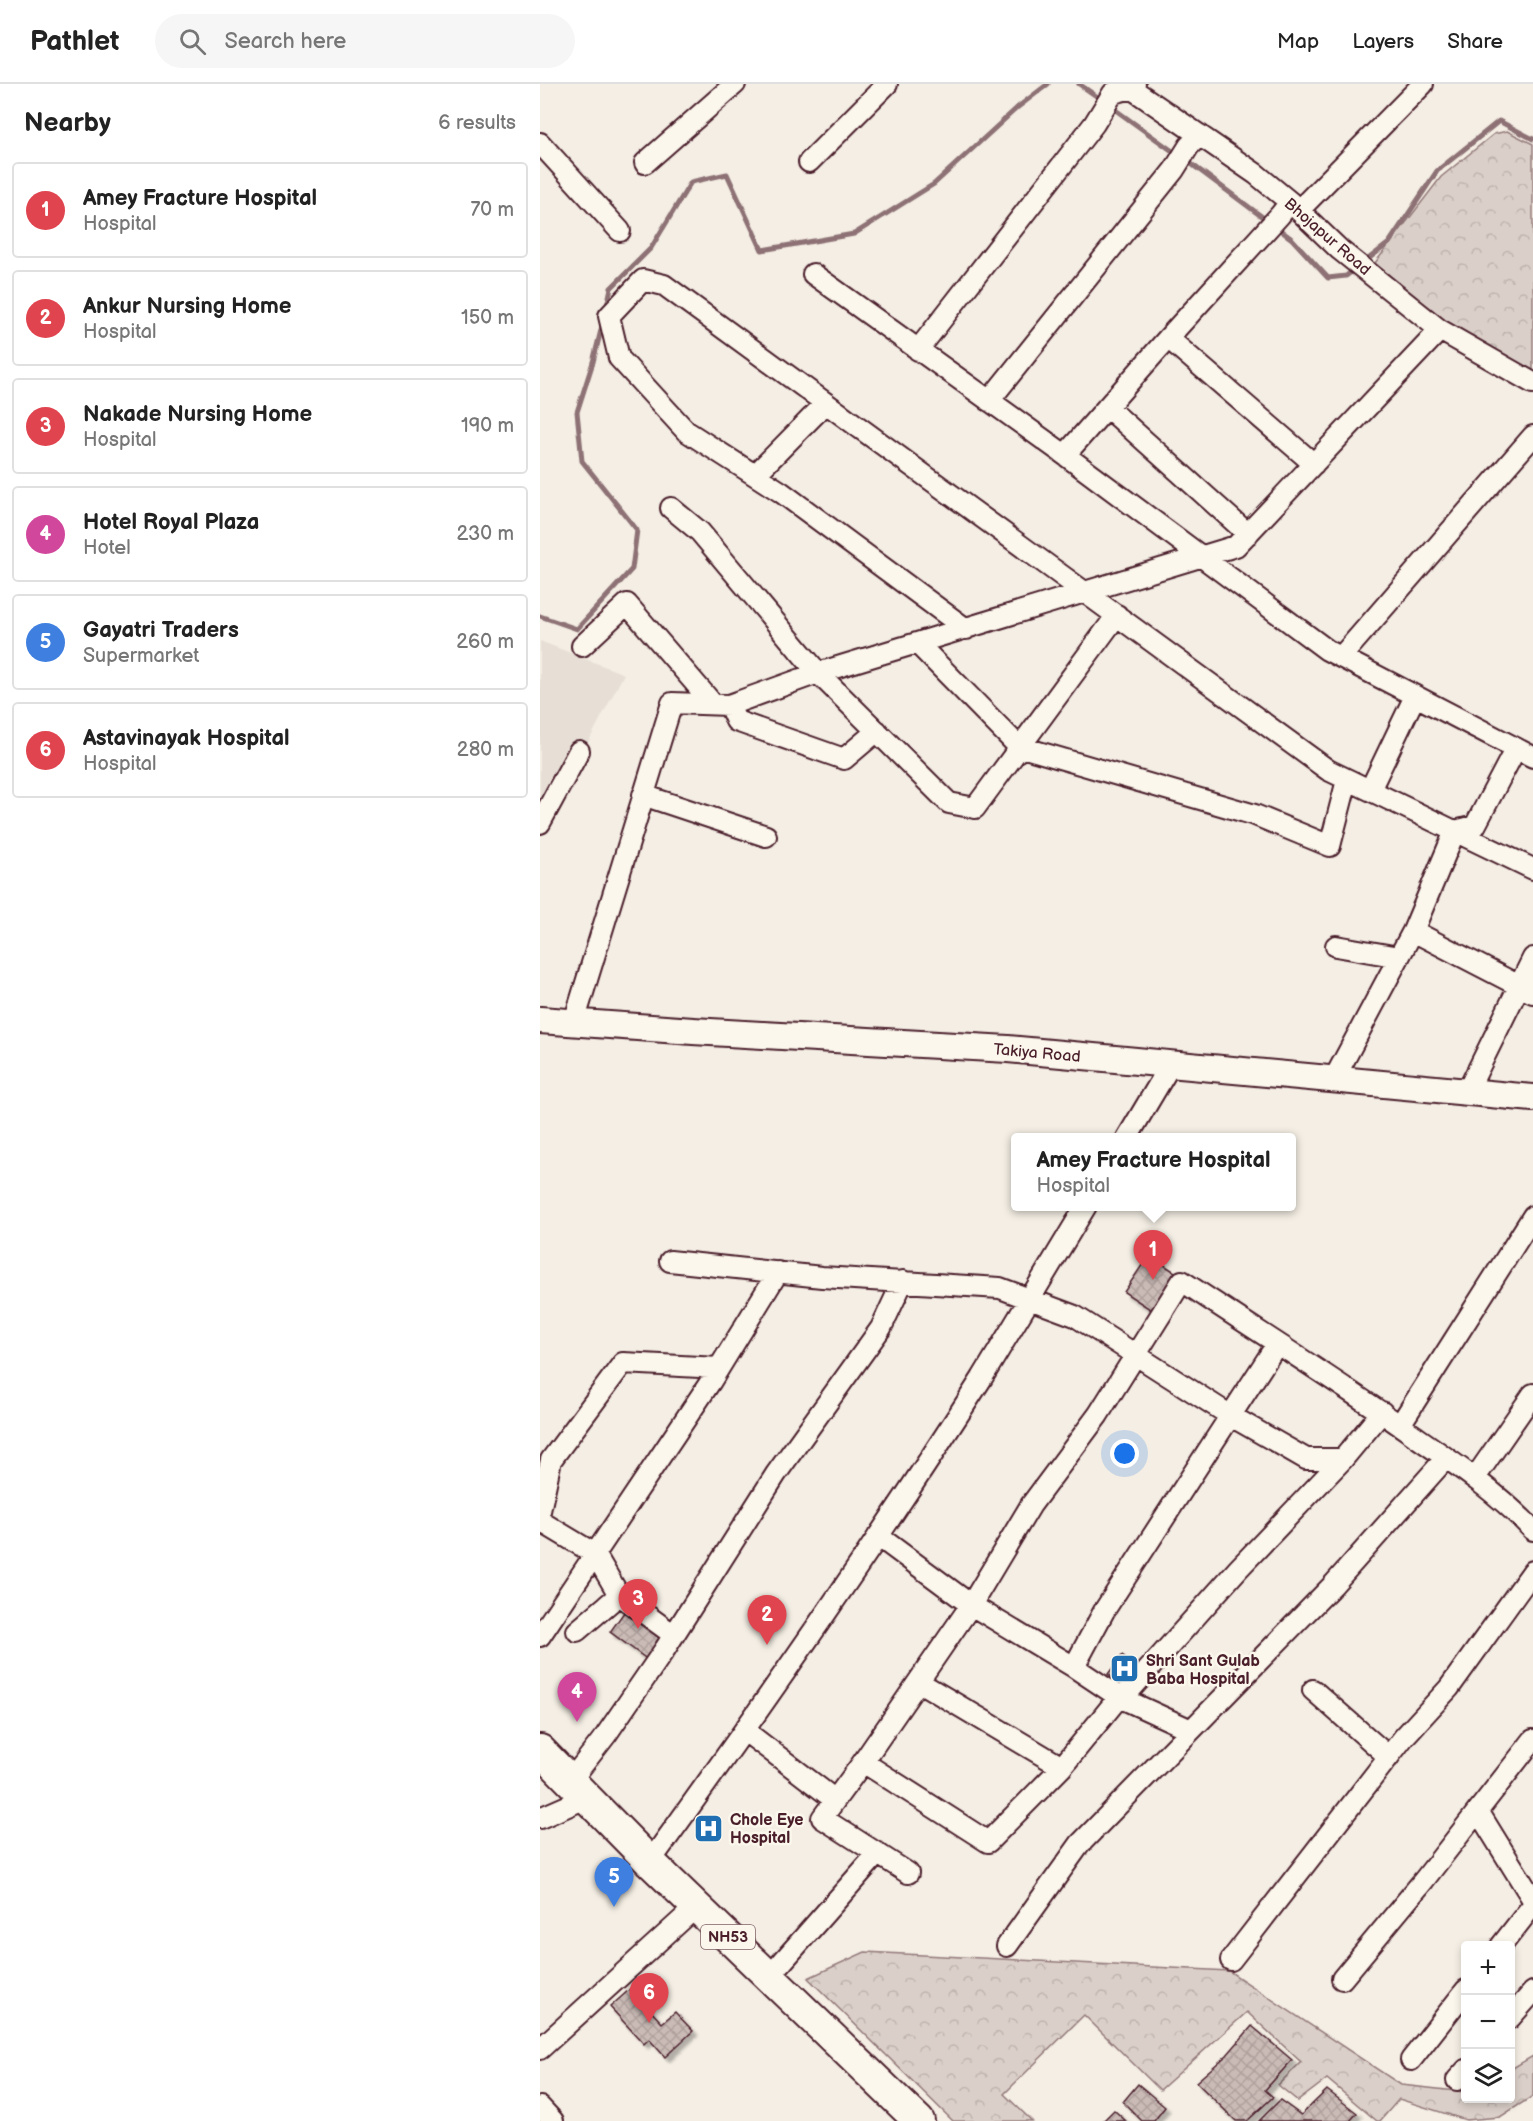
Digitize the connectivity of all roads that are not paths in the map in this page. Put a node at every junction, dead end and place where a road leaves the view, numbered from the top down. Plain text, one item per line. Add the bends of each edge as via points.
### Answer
1 (735, 84) edge
2 (887, 84) edge
3 (1423, 84) edge
4 (1126, 87) edge
5 (1195, 141) junction
6 (540, 143) edge
7 (809, 162) dead end
8 (645, 163) dead end
9 (1290, 209) junction
10 (620, 231) dead end
11 (813, 274) dead end
12 (1440, 330) junction
13 (1168, 338) junction
14 (918, 350) junction
15 (1533, 383) edge
16 (989, 401) junction
17 (826, 403) junction
18 (1107, 407) junction
19 (1533, 436) edge
20 (1065, 455) junction
21 (1314, 464) junction
22 (755, 475) junction
23 (671, 508) dead end
24 (1248, 534) junction
25 (1201, 556) junction
26 (1087, 593) junction
27 (1117, 615) junction
28 (966, 629) junction
29 (917, 643) junction
30 (582, 646) dead end
31 (1341, 657) junction
32 (818, 673) junction
33 (1415, 696) junction
34 (721, 704) junction
35 (877, 731) junction
36 (1018, 746) junction
37 (579, 751) dead end
38 (1525, 753) edge
39 (1347, 780) junction
40 (1370, 790) junction
41 (643, 795) junction
42 (540, 823) edge
43 (1455, 831) junction
44 (766, 836) dead end
45 (1533, 869) edge
46 (1413, 930) junction
47 (1336, 946) dead end
48 (1399, 957) junction
49 (1533, 958) edge
50 (1526, 989) edge
51 (540, 1020) edge
52 (574, 1022) junction
53 (1171, 1064) junction
54 (1334, 1079) junction
55 (1467, 1092) junction
56 (1533, 1098) edge
57 (1130, 1133) edge
58 (1083, 1211) edge
59 (1533, 1216) edge
60 (670, 1261) dead end
61 (778, 1272) junction
62 (903, 1281) junction
63 (1029, 1299) junction
64 (1277, 1344) junction
65 (1136, 1354) junction
66 (719, 1368) junction
67 (1533, 1394) edge
68 (1382, 1412) junction
69 (1231, 1416) junction
70 (1400, 1425) junction
71 (1446, 1458) junction
72 (1343, 1460) junction
73 (1475, 1478) junction
74 (540, 1511) edge
75 (540, 1521) edge
76 (1533, 1530) edge
77 (878, 1536) junction
78 (595, 1554) junction
79 (1533, 1570) edge
80 (619, 1595) junction
81 (970, 1605) junction
82 (577, 1631) dead end
83 (674, 1635) junction
84 (540, 1636) edge
85 (1074, 1667) junction
86 (919, 1682) junction
87 (1313, 1690) dead end
88 (1119, 1697) junction
89 (1191, 1730) junction
90 (745, 1731) junction
91 (1533, 1740) edge
92 (540, 1750) edge
93 (1389, 1757) junction
94 (863, 1762) junction
95 (1062, 1767) junction
96 (579, 1789) junction
97 (835, 1800) junction
98 (1478, 1811) junction
99 (540, 1818) edge
100 (878, 1853) junction
101 (650, 1862) junction
102 (908, 1873) dead end
103 (1533, 1900) edge
104 (1533, 1905) edge
105 (696, 1907) junction
106 (1505, 1941) edge
107 (1007, 1946) dead end
108 (1231, 1960) dead end
109 (769, 1977) junction
110 (1342, 1979) dead end
111 (1533, 1992) edge
112 (1462, 1995) edge
113 (1515, 2012) edge
114 (540, 2049) edge
115 (1411, 2060) dead end
116 (540, 2107) edge
117 (553, 2121) edge
118 (919, 2121) edge

1 - 8 street
2 - 7 street
3 - 9 street
4 - 5 street, Bhojapur Road
4 - 14 street
5 - 9 street, Bhojapur Road via 1256,174
5 - 16 street
6 - 10 street
9 - 12 street, Bhojapur Road
9 - 13 street
11 - 14 street
12 - 15 street, Bhojapur Road
12 - 21 street
13 - 18 street
13 - 21 street
14 - 16 street
16 - 20 street
17 - 22 street
17 - 22 street via 664,285 643,280 609,316 619,358 686,431
17 - 26 street
18 - 20 street
18 - 24 street
19 - 31 street
20 - 25 street
21 - 24 street
22 - 28 street
23 - 32 street via 700,532
24 - 25 street via 1236,546
25 - 26 street
25 - 31 street
26 - 27 street
26 - 28 street
27 - 36 street
27 - 39 street
28 - 29 street
29 - 32 street
29 - 36 street
30 - 34 street via 627,604
31 - 33 street
32 - 34 street
32 - 35 street
33 - 38 street
33 - 40 street
34 - 35 street via 736,721 844,759
34 - 41 street via 672,703
35 - 36 street via 949,803 975,808
36 - 39 street via 1255,815 1330,846
37 - 42 street
38 - 43 street via 1475,826
39 - 40 street
40 - 43 street
41 - 44 street
41 - 52 street
43 - 45 street
43 - 46 street
46 - 48 street
46 - 50 street
47 - 48 street
48 - 54 street
49 - 50 street
50 - 55 street
51 - 52 main road, Takiya Road
52 - 53 main road, Takiya Road via 1008,1048
53 - 54 main road, Takiya Road
53 - 57 street
54 - 55 main road, Takiya Road
55 - 56 main road, Takiya Road
58 - 63 street
59 - 70 street
60 - 61 street
61 - 62 street
61 - 66 street
62 - 63 street via 1000,1288
62 - 83 street via 881,1328 776,1474
63 - 65 street via 1075,1316
63 - 77 street
64 - 65 street via 1182,1281
64 - 68 street
64 - 69 street
65 - 69 street
65 - 81 street via 1098,1415 1031,1505
66 - 74 street via 623,1363 550,1460
66 - 78 street
67 - 73 street
68 - 70 street
68 - 72 street
69 - 72 street via 1306,1459
69 - 85 street via 1104,1611
70 - 71 street
71 - 73 street
71 - 89 street via 1333,1585
72 - 88 street via 1238,1569 1131,1689
73 - 76 street
75 - 78 street
77 - 81 street
77 - 90 street
78 - 80 street
78 - 84 street
79 - 93 street via 1449,1688
80 - 82 street
80 - 83 street
81 - 85 street
81 - 86 street
83 - 96 street via 606,1735
85 - 88 street
86 - 94 street
86 - 95 street
87 - 93 street
88 - 89 street
88 - 95 street
89 - 107 street via 1080,1844
90 - 97 street
90 - 101 street
91 - 98 street
92 - 96 highway, NH53
93 - 108 street
94 - 95 street via 988,1842
94 - 97 street
96 - 99 street
96 - 101 highway, NH53
97 - 100 street via 822,1818
98 - 103 street
98 - 110 street
100 - 102 street
100 - 109 street
101 - 105 highway, NH53
104 - 106 street
105 - 109 highway, NH53
105 - 114 street
109 - 118 highway, NH53
111 - 113 street
112 - 115 street
116 - 117 street

